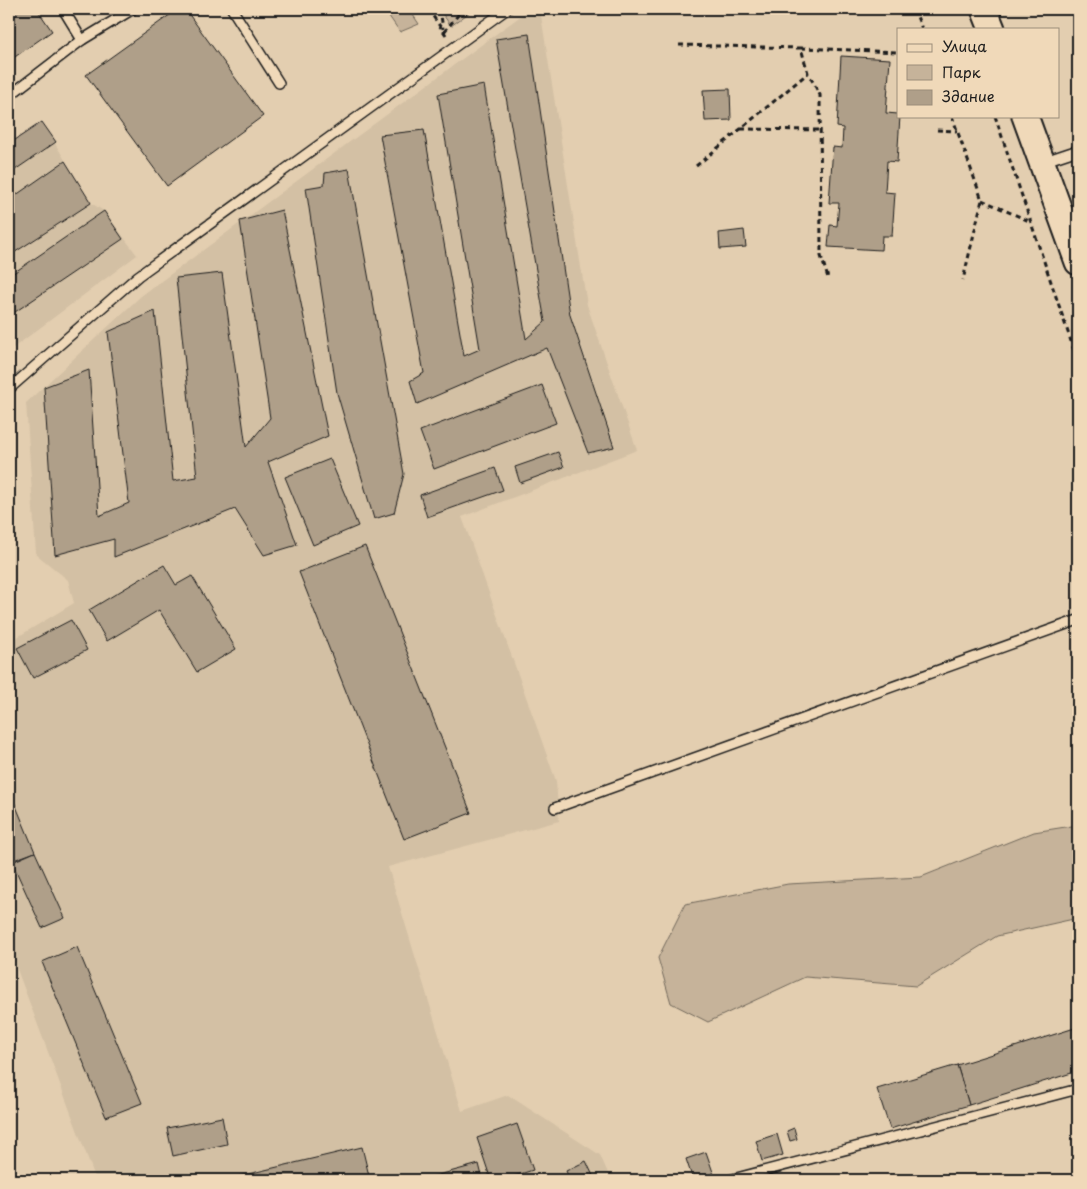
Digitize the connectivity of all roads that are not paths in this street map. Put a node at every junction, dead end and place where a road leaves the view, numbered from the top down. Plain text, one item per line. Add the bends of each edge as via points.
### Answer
1 (63, 9) edge
2 (133, 9) edge
3 (232, 9) edge
4 (507, 9) edge
5 (984, 9) edge
6 (992, 28) edge
7 (82, 40) junction
8 (279, 83) dead end
9 (9, 96) edge
10 (1026, 118) edge
11 (1078, 150) edge
12 (1042, 162) junction
13 (1078, 262) edge
14 (9, 389) edge
15 (1078, 620) edge
16 (555, 808) dead end
17 (1078, 1089) edge
18 (729, 1180) edge

1 - 7 lane
2 - 7 lane
3 - 8 lane
4 - 14 lane via 138,276
5 - 6 main road
7 - 9 lane
10 - 12 main road
11 - 12 lane
12 - 13 main road
15 - 16 lane
17 - 18 lane

